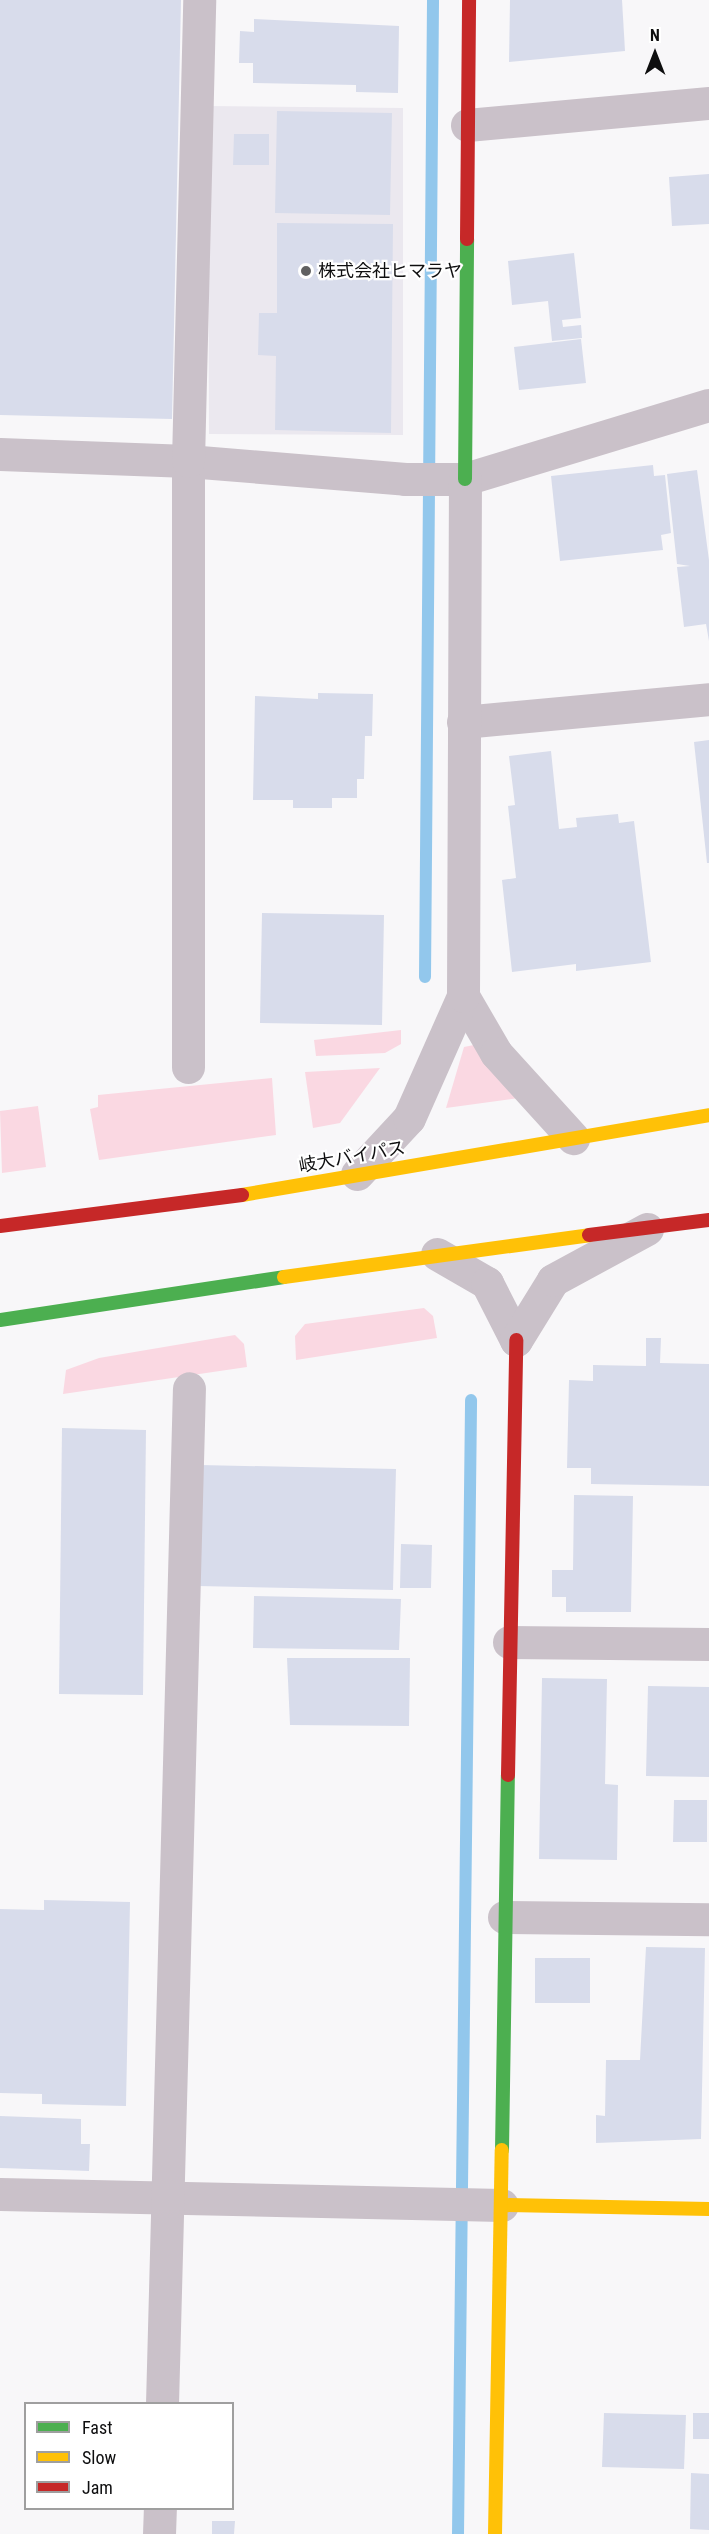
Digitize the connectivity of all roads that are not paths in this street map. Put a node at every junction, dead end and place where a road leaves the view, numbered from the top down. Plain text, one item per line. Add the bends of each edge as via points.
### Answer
1 (199, 0) edge
2 (469, 0) edge
3 (709, 103) edge
4 (467, 125) junction
5 (709, 405) edge
6 (0, 454) edge
7 (188, 460) junction
8 (457, 478) junction
9 (709, 699) edge
10 (463, 723) junction
11 (463, 996) junction
12 (188, 1067) dead end
13 (709, 1115) edge
14 (573, 1138) junction
15 (357, 1174) junction
16 (709, 1220) edge
17 (659, 1223) junction
18 (0, 1227) edge
19 (437, 1254) junction
20 (0, 1320) edge
21 (516, 1340) junction
22 (189, 1388) dead end
23 (509, 1642) junction
24 (709, 1644) edge
25 (504, 1917) junction
26 (709, 1919) edge
27 (0, 2194) edge
28 (165, 2196) junction
29 (491, 2205) junction
30 (709, 2209) edge
31 (162, 2402) edge
32 (160, 2510) edge
33 (159, 2534) edge
34 (495, 2534) edge

1 - 7 street
2 - 4 main road
3 - 4 street
4 - 8 main road
5 - 8 street
6 - 7 street
7 - 8 street via 405,479
7 - 12 street
8 - 10 street
9 - 10 street
10 - 11 street
11 - 14 street via 496,1053
11 - 15 street via 409,1118
13 - 14 main road, 岐大バイパス
14 - 15 main road, 岐大バイパス
15 - 18 main road, 岐大バイパス via 230,1197
16 - 17 main road
17 - 19 main road
17 - 21 street via 553,1280
19 - 20 main road
19 - 21 street via 487,1283
21 - 23 main road
22 - 28 street
23 - 24 street
23 - 25 main road
25 - 26 street
25 - 29 main road
27 - 28 street
28 - 29 street
28 - 31 street
29 - 30 main road
29 - 34 main road
32 - 33 street

